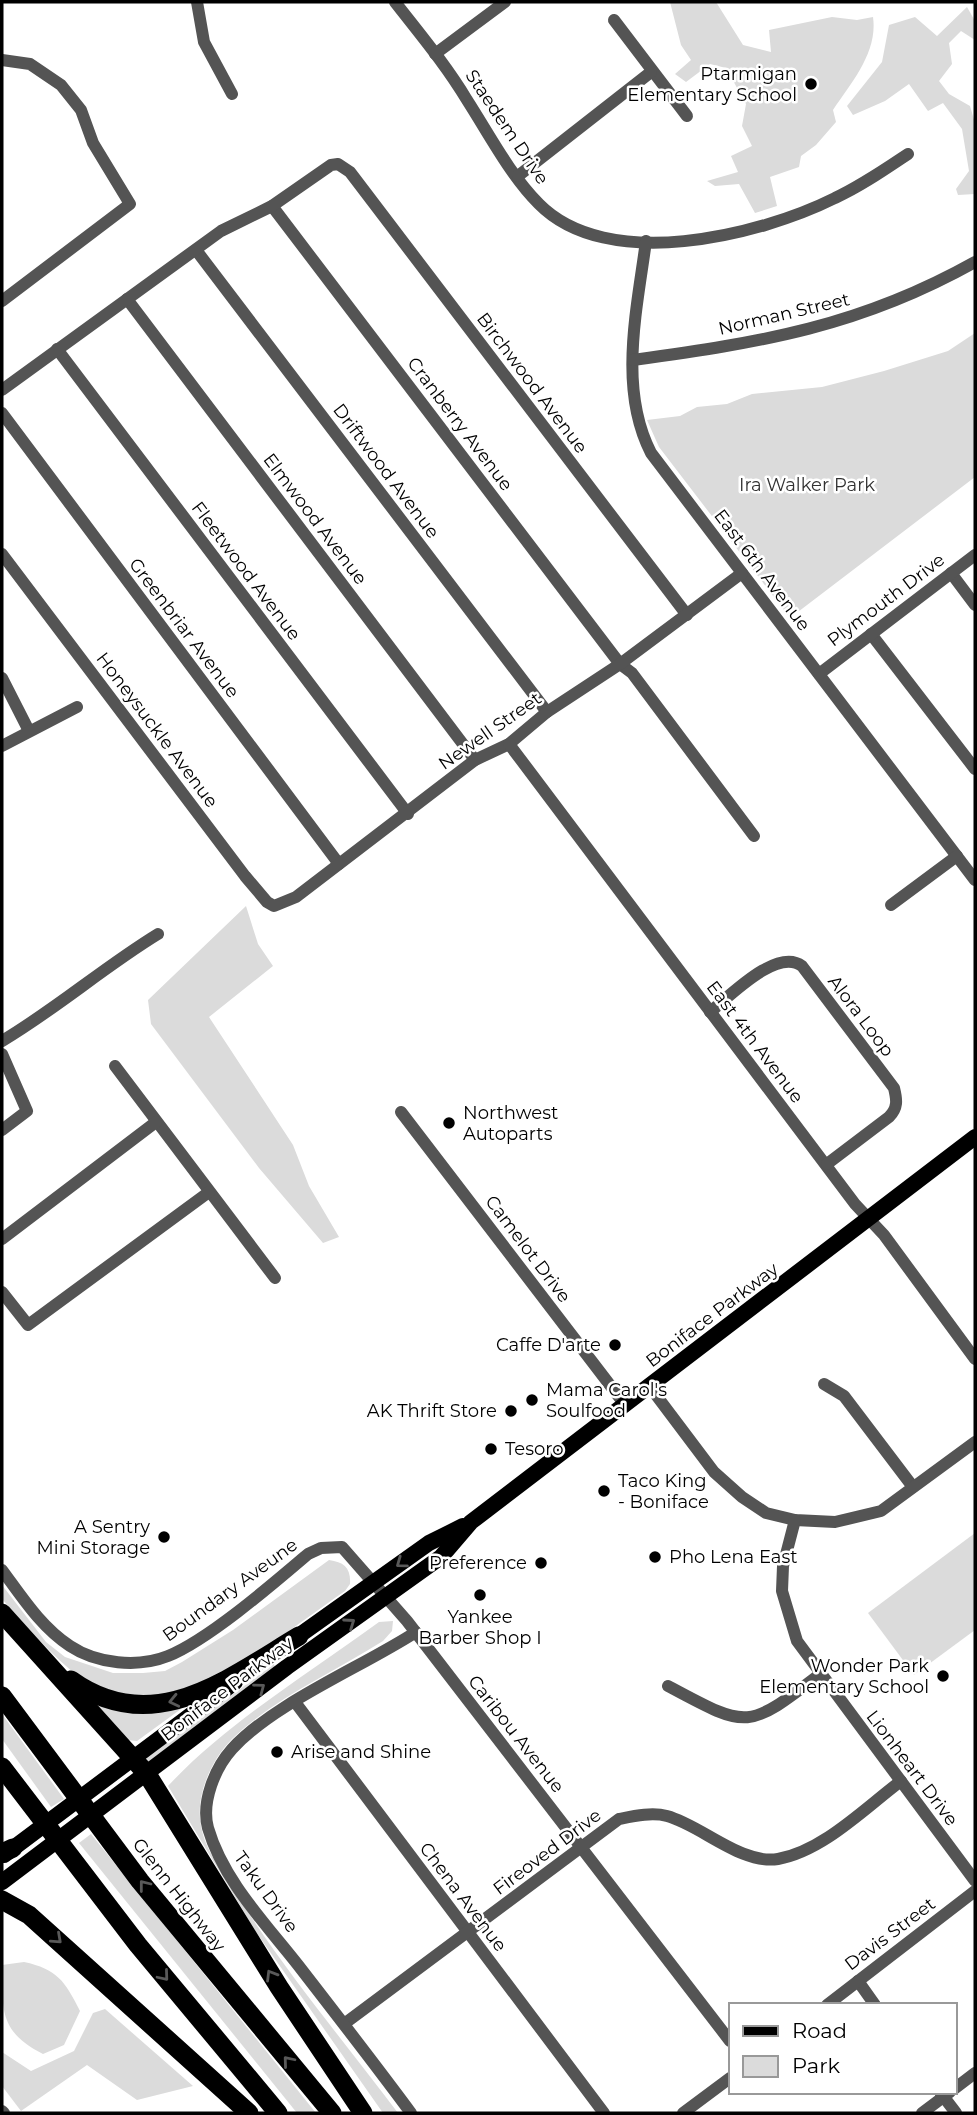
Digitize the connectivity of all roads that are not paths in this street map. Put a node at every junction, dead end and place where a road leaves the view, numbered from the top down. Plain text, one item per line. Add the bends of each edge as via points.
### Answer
1 (197, 2) edge
2 (395, 2) edge
3 (505, 2) edge
4 (614, 20) dead end
5 (435, 54) junction
6 (2, 60) edge
7 (651, 72) junction
8 (232, 94) dead end
9 (687, 116) dead end
10 (908, 155) dead end
11 (518, 176) junction
12 (272, 206) junction
13 (646, 241) junction
14 (196, 250) junction
15 (975, 262) edge
16 (127, 299) junction
17 (2, 301) edge
18 (57, 349) junction
19 (633, 360) junction
20 (2, 390) edge
21 (2, 413) edge
22 (2, 554) edge
23 (975, 555) edge
24 (742, 573) junction
25 (951, 573) junction
26 (975, 606) edge
27 (687, 615) junction
28 (871, 634) junction
29 (620, 664) junction
30 (819, 674) junction
31 (2, 678) edge
32 (77, 707) dead end
33 (547, 712) junction
34 (29, 731) junction
35 (509, 744) junction
36 (2, 746) edge
37 (475, 760) junction
38 (975, 769) edge
39 (408, 814) junction
40 (754, 836) dead end
41 (957, 856) junction
42 (338, 864) junction
43 (975, 880) edge
44 (296, 897) joint
45 (891, 905) dead end
46 (158, 934) dead end
47 (709, 1012) junction
48 (2, 1041) edge
49 (2, 1054) edge
50 (115, 1066) dead end
51 (401, 1112) dead end
52 (156, 1122) junction
53 (2, 1130) edge
54 (975, 1137) edge
55 (827, 1164) junction
56 (209, 1192) junction
57 (870, 1218) junction
58 (2, 1238) edge
59 (275, 1278) dead end
60 (2, 1292) edge
61 (975, 1359) edge
62 (824, 1384) dead end
63 (650, 1387) junction
64 (626, 1406) junction
65 (975, 1442) edge
66 (913, 1488) junction
67 (795, 1520) junction
68 (471, 1522) junction
69 (2, 1570) edge
70 (375, 1582) junction
71 (388, 1596) junction
72 (6, 1618) edge
73 (416, 1632) junction
74 (299, 1636) junction
75 (819, 1675) junction
76 (668, 1686) dead end
77 (2, 1696) edge
78 (295, 1702) junction
79 (131, 1759) junction
80 (2, 1767) edge
81 (147, 1774) junction
82 (901, 1781) junction
83 (2, 1784) edge
84 (580, 1846) junction
85 (6, 1853) edge
86 (975, 1881) edge
87 (2, 1882) edge
88 (975, 1891) edge
89 (2, 1899) edge
90 (468, 1934) junction
91 (138, 1945) junction
92 (858, 1981) junction
93 (830, 2003) edge
94 (874, 2003) edge
95 (344, 2024) junction
96 (729, 2040) edge
97 (975, 2073) edge
98 (729, 2079) edge
99 (956, 2087) edge
100 (946, 2094) edge
101 (947, 2094) edge
102 (249, 2113) edge
103 (278, 2113) edge
104 (332, 2113) edge
105 (363, 2113) edge
106 (411, 2113) edge
107 (604, 2113) edge
108 (683, 2113) edge
109 (922, 2113) edge
110 (956, 2113) edge

1 - 8 street via 204,42
2 - 5 street
3 - 5 street
4 - 7 street
5 - 11 street, Staedem Drive
6 - 17 street via 30,65 61,85 81,110 93,143 130,204
7 - 9 street
7 - 11 street
10 - 13 street, Staedem Drive via 834,199 762,226 695,240
11 - 13 street, Staedem Drive via 538,204 573,228 592,236
12 - 14 street
12 - 27 street, Birchwood Avenue via 331,164 350,172
12 - 29 street, Cranberry Avenue
13 - 19 street, East 6th Avenue
14 - 16 street
14 - 33 street, Driftwood Avenue
15 - 19 street, Norman Street via 909,296 829,325 762,341
16 - 18 street
16 - 37 street, Elmwood Avenue
18 - 20 street
18 - 39 street, Fleetwood Avenue
19 - 24 street, East 6th Avenue via 637,418 647,445
21 - 42 street, Greenbriar Avenue
22 - 44 street, Honeysuckle Avenue via 260,894 274,906
23 - 25 street, Plymouth Drive
24 - 27 street, Newell Street
24 - 30 street, East 6th Avenue
25 - 26 street
25 - 28 street, Plymouth Drive
27 - 29 street, Newell Street
28 - 30 street, Plymouth Drive
28 - 38 street
29 - 33 street, Newell Street
29 - 40 street, Cranberry Avenue via 632,673
30 - 41 street, East 6th Avenue
31 - 34 street
32 - 34 street
33 - 35 street, Newell Street
34 - 36 street
35 - 37 street, Newell Street
35 - 47 street, East 4th Avenue
37 - 39 street, Newell Street
39 - 42 street, Newell Street
41 - 43 street, East 6th Avenue
41 - 45 street
42 - 44 street, Newell Street
46 - 48 street via 51,1012
47 - 55 street, East 4th Avenue
47 - 55 street, Alora Loop via 778,961 802,966 894,1088 897,1100 888,1118
49 - 53 street via 27,1111
50 - 52 street
51 - 64 street, Camelot Drive
52 - 56 street
52 - 58 street
54 - 57 main road, Boniface Parkway
55 - 57 street, East 4th Avenue
56 - 59 street
56 - 60 street via 28,1325
57 - 61 street, East 4th Avenue
57 - 63 main road, Boniface Parkway
62 - 66 street via 844,1396
63 - 64 main road, Boniface Parkway
63 - 67 street via 714,1472 766,1513
64 - 68 main road, Boniface Parkway
65 - 66 street
66 - 67 street via 881,1511 835,1522
67 - 75 street, Lionheart Drive via 783,1566 782,1591 797,1642
68 -> 70 main road, Boniface Parkway via 429,1543
68 - 71 main road, Boniface Parkway via 441,1557
69 - 70 street, Boundary Aveune via 42,1623 70,1646 92,1658 125,1663 180,1650 321,1548 342,1547
70 - 71 street, Caribou Avenue
70 - 74 main road, Boniface Parkway
71 - 73 street, Caribou Avenue
81 -> 71 main road, Boniface Parkway
74 -> 72 highway via 191,1697 134,1705 99,1696 76,1683
72 - 79 highway
73 - 78 street, Taku Drive
73 - 84 street, Caribou Avenue
74 - 79 main road, Boniface Parkway
75 - 76 street via 772,1711 750,1718 731,1717
75 - 82 street, Lionheart Drive
104 -> 77 highway, Glenn Highway via 140,1881
78 - 90 street, Chena Avenue
78 - 95 street, Taku Drive via 231,1750 208,1797 207,1825 220,1858 245,1897
79 - 81 highway
79 - 85 main road, Boniface Parkway
80 - 91 highway
81 - 87 main road, Boniface Parkway
105 -> 81 highway
82 - 84 street, Fireoved Drive via 822,1839 775,1859 728,1846 667,1816 619,1819
82 - 86 street, Lionheart Drive
83 - 91 highway
84 - 90 street, Fireoved Drive
84 - 96 street, Caribou Avenue
88 - 92 street, Davis Street
89 -> 102 highway via 29,1915
90 - 95 street, Fireoved Drive
90 - 107 street, Chena Avenue
91 -> 103 highway
92 - 93 street, Davis Street
92 - 94 street
95 - 106 street, Taku Drive
97 - 99 street
98 - 108 street
100 - 109 street
101 - 110 street

